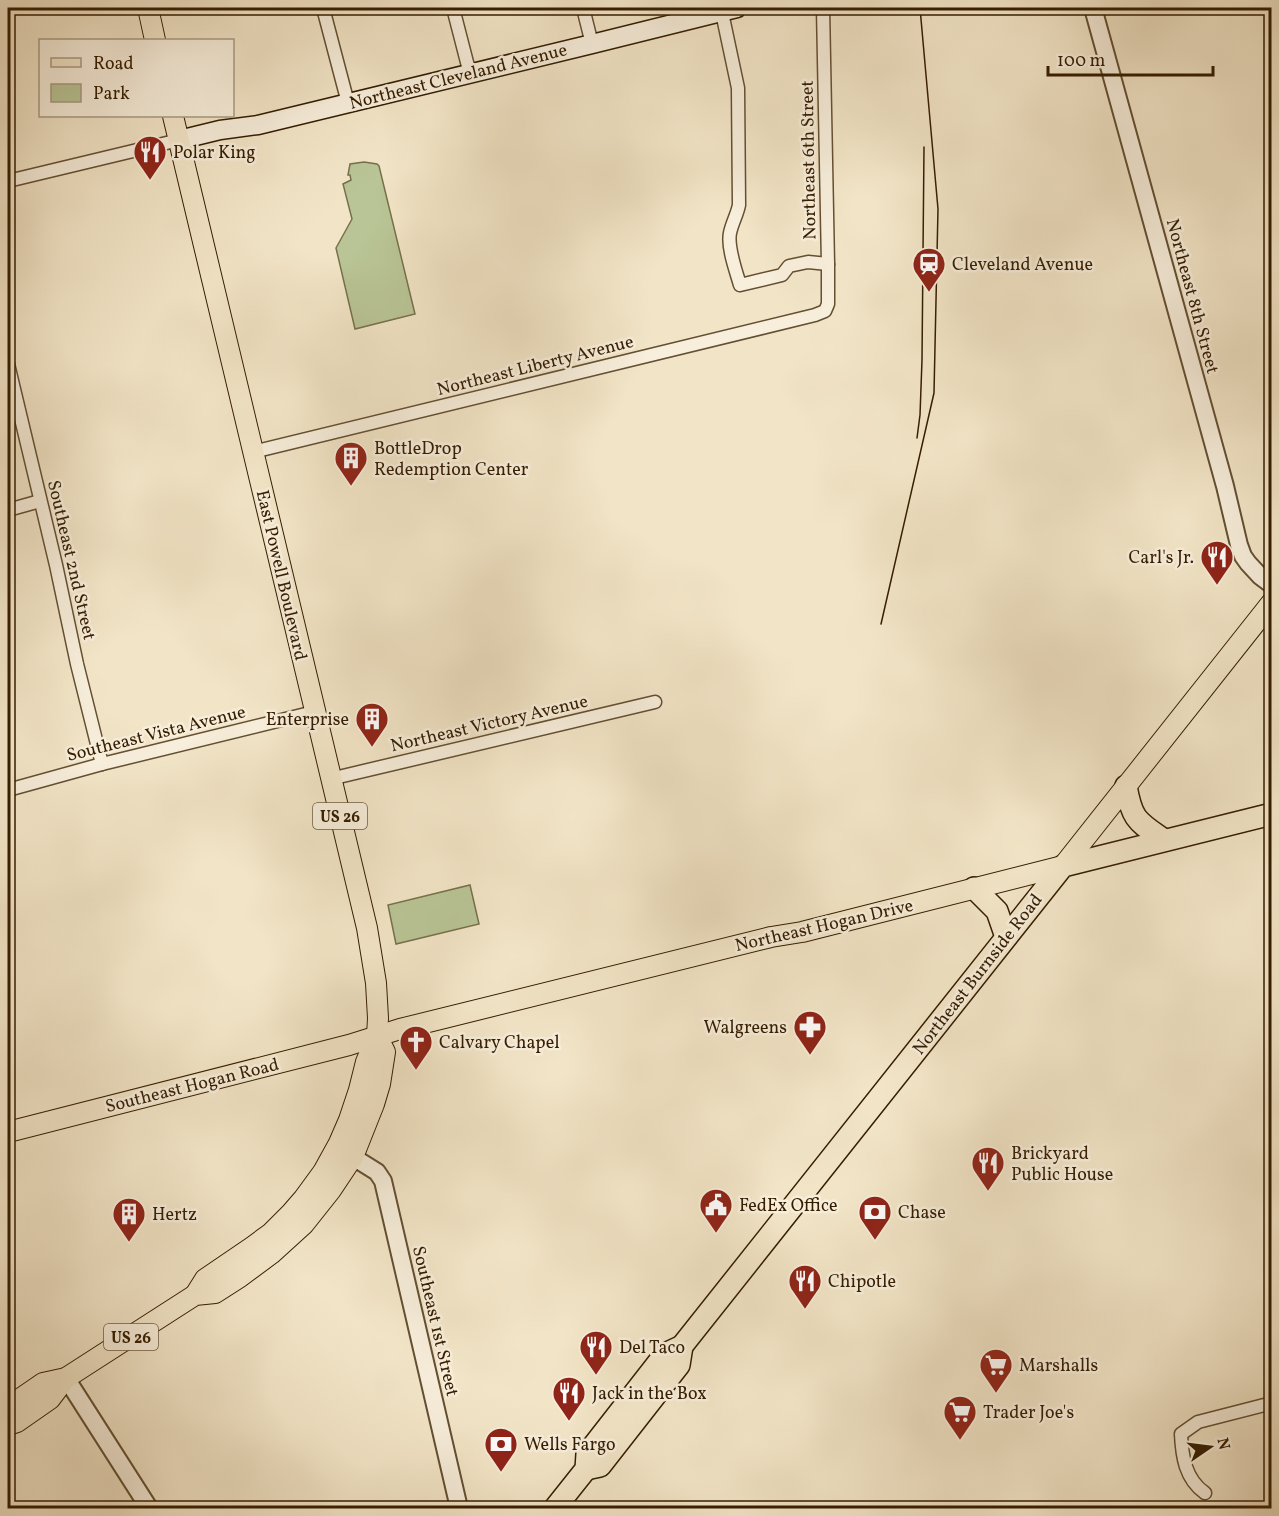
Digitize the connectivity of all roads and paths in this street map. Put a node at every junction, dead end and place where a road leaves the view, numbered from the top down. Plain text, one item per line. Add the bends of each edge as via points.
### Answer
1 (148, 8) edge
2 (323, 8) edge
3 (453, 8) edge
4 (583, 8) edge
5 (823, 8) edge
6 (1093, 8) edge
7 (727, 9) edge
8 (155, 39) edge
9 (592, 44) junction
10 (470, 74) junction
11 (348, 103) junction
12 (173, 117) edge
13 (179, 140) junction
14 (8, 181) edge
15 (828, 264) junction
16 (825, 311) joint
17 (8, 364) edge
18 (10, 386) edge
19 (253, 452) junction
20 (40, 501) junction
21 (8, 510) edge
22 (1272, 585) edge
23 (1272, 602) edge
24 (655, 702) dead end
25 (314, 712) junction
26 (102, 765) junction
27 (330, 779) junction
28 (1126, 786) junction
29 (8, 790) edge
30 (1272, 814) edge
31 (1164, 840) junction
32 (1063, 866) junction
33 (974, 888) junction
34 (1006, 937) junction
35 (377, 1036) junction
36 (8, 1130) edge
37 (353, 1157) junction
38 (310, 1204) junction
39 (682, 1346) junction
40 (647, 1377) junction
41 (66, 1378) junction
42 (1272, 1403) edge
43 (8, 1407) edge
44 (8, 1425) edge
45 (616, 1446) junction
46 (586, 1469) junction
47 (1205, 1494) dead end
48 (149, 1509) edge
49 (459, 1509) edge
50 (555, 1509) edge

1 - 8 main road
2 - 11 street
3 - 10 street
4 - 9 street
5 - 15 street, Northeast 6th Street
6 - 22 street, Northeast 8th Street via 1239,545 1248,563
7 - 9 main road, Northeast Cleveland Avenue
7 - 15 street via 738,88 739,205 729,235 740,285 782,275 789,266 808,262
9 - 10 main road, Northeast Cleveland Avenue
10 - 11 main road, Northeast Cleveland Avenue
11 - 13 main road, Northeast Cleveland Avenue
12 - 13 main road, East Powell Boulevard / US 26
13 - 14 street
13 - 19 main road, East Powell Boulevard / US 26
15 - 16 street, Northeast 6th Street
16 - 19 street, Northeast Liberty Avenue
17 - 18 street, Southeast 2nd Street
18 - 20 street, Southeast 2nd Street
19 - 25 main road, East Powell Boulevard / US 26
20 - 21 street
20 - 26 street, Southeast 2nd Street
23 - 28 main road, Northeast Burnside Road
24 - 27 street, Northeast Victory Avenue
25 - 26 street, Southeast Vista Avenue
25 - 27 main road, East Powell Boulevard / US 26
26 - 29 street, Southeast Vista Avenue
27 - 35 main road, East Powell Boulevard / US 26 via 373,958
28 - 31 highway via 1135,818
28 - 32 main road, Northeast Burnside Road
30 - 31 highway, Northeast Hogan Drive
31 - 32 highway, Northeast Hogan Drive
32 - 33 main road, Northeast Hogan Drive
32 - 34 highway, Northeast Burnside Road
33 - 34 highway via 997,911
33 - 35 main road, Northeast Hogan Drive
34 - 39 highway, Northeast Burnside Road
35 - 36 main road, Southeast Hogan Road
35 - 37 main road, East Powell Boulevard / US 26 via 385,1052 380,1084
35 - 38 main road, East Powell Boulevard / US 26 via 350,1120
37 - 38 main road, East Powell Boulevard / US 26 via 332,1190
37 - 49 street, Southeast 1st Street via 377,1172 383,1181
38 - 41 main road, East Powell Boulevard / US 26 via 206,1279 195,1295
39 - 40 highway, Northeast Burnside Road via 665,1354
39 - 45 highway, Northeast Burnside Road via 679,1365
40 - 45 highway via 639,1401 613,1434
40 - 46 highway, Northeast Burnside Road via 587,1454
41 - 43 main road, East Powell Boulevard / US 26 via 43,1383
41 - 44 main road, East Powell Boulevard / US 26 via 50,1400
41 - 48 street
42 - 47 street via 1197,1422 1181,1434 1190,1478
45 - 46 highway, Northeast Burnside Road via 600,1466
46 - 50 highway, Northeast Burnside Road

